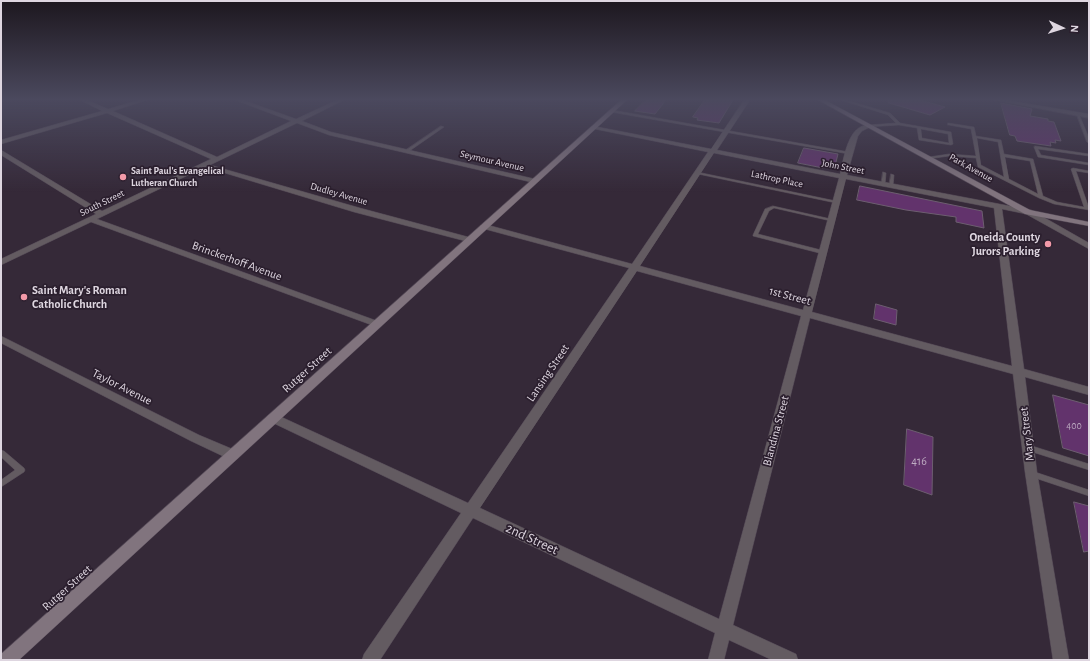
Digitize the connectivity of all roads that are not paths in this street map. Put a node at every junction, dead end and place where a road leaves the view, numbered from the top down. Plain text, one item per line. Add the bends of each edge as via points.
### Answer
1 (39, 131) edge
2 (153, 131) edge
3 (275, 131) edge
4 (323, 131) edge
5 (438, 131) edge
6 (591, 131) edge
7 (609, 131) edge
8 (726, 131) joint
9 (857, 131) edge
10 (877, 131) edge
11 (919, 131) edge
12 (939, 131) edge
13 (974, 131) edge
14 (1084, 131) edge
15 (975, 137) junction
16 (1, 142) edge
17 (1089, 142) edge
18 (406, 151) junction
19 (713, 151) junction
20 (1, 152) edge
21 (849, 153) junction
22 (1002, 155) junction
23 (1089, 155) edge
24 (978, 157) junction
25 (929, 158) junction
26 (216, 159) junction
27 (1089, 164) edge
28 (204, 165) junction
29 (1089, 172) edge
30 (698, 173) junction
31 (884, 173) dead end
32 (892, 175) dead end
33 (843, 177) junction
34 (1007, 180) junction
35 (535, 181) junction
36 (883, 184) junction
37 (891, 186) junction
38 (1041, 198) junction
39 (836, 202) junction
40 (998, 207) junction
41 (1088, 209) edge
42 (1028, 212) junction
43 (102, 214) junction
44 (90, 219) junction
45 (831, 220) junction
46 (1089, 224) edge
47 (484, 226) junction
48 (469, 240) junction
49 (1089, 246) edge
50 (823, 252) junction
51 (1, 262) edge
52 (635, 267) junction
53 (807, 314) junction
54 (377, 324) junction
55 (1, 339) edge
56 (1020, 372) junction
57 (1089, 391) edge
58 (273, 418) junction
59 (1029, 448) junction
60 (1, 453) edge
61 (233, 455) junction
62 (1089, 467) edge
63 (1032, 474) junction
64 (1, 484) edge
65 (1089, 493) edge
66 (471, 511) junction
67 (724, 629) junction
68 (7, 660) edge
69 (370, 660) edge
70 (716, 660) edge
71 (790, 660) edge
72 (1061, 660) edge

1 - 16 street
2 - 26 street
3 - 26 street, South Street
4 - 18 street, Seymour Avenue
5 - 18 lane
6 - 35 street, Rutger Street
7 - 19 street, John Street
8 - 19 street, Lansing Street
8 - 21 lane
9 - 21 street
10 - 25 street, Park Avenue
11 - 12 lane via 920,139 951,144 950,133
13 - 15 lane
14 - 17 lane
15 - 22 lane via 1000,141
15 - 24 lane
18 - 35 street, Seymour Avenue
19 - 30 street, Lansing Street
19 - 33 street, John Street
20 - 43 street
21 - 33 street
22 - 34 lane
22 - 38 lane via 1032,160
23 - 27 lane via 1036,147 1039,156
24 - 25 lane via 949,155
24 - 34 lane via 979,166
25 - 42 street, Park Avenue
26 - 28 street, South Street
28 - 43 street, South Street
28 - 48 street, Dudley Avenue
29 - 41 lane via 1073,169
30 - 39 lane, Lathrop Place
30 - 52 street, Lansing Street
31 - 36 lane
32 - 37 lane
33 - 36 street, John Street
33 - 39 street
34 - 38 lane
35 - 47 street, Rutger Street
36 - 37 street, John Street
37 - 40 street, John Street
38 - 41 lane
39 - 45 street, Blandina Street
40 - 42 street, John Street
40 - 56 street, Mary Street
42 - 46 street, John Street
42 - 49 street, Park Avenue
43 - 44 street, South Street
44 - 51 street, South Street
44 - 54 street, Brinckerhoff Avenue
45 - 50 street, Blandina Street
45 - 50 lane via 773,207 767,210 755,235
47 - 48 street, Rutger Street
47 - 52 street, 1st Street
48 - 54 street, Rutger Street
50 - 53 street, Blandina Street
52 - 53 street, 1st Street
52 - 66 street, Lansing Street
53 - 56 street, 1st Street
53 - 67 street, Blandina Street
54 - 58 street, Rutger Street
55 - 61 street, Taylor Avenue
56 - 57 street, 1st Street
56 - 59 street, Mary Street
58 - 61 street, Rutger Street
58 - 66 street, 2nd Street
59 - 62 lane
59 - 63 street, Mary Street
60 - 64 lane via 21,470
61 - 68 street, Rutger Street
63 - 65 lane
63 - 72 street, Mary Street
66 - 67 street, 2nd Street
66 - 69 street, Lansing Street
67 - 70 street, Blandina Street
67 - 71 street, 2nd Street

